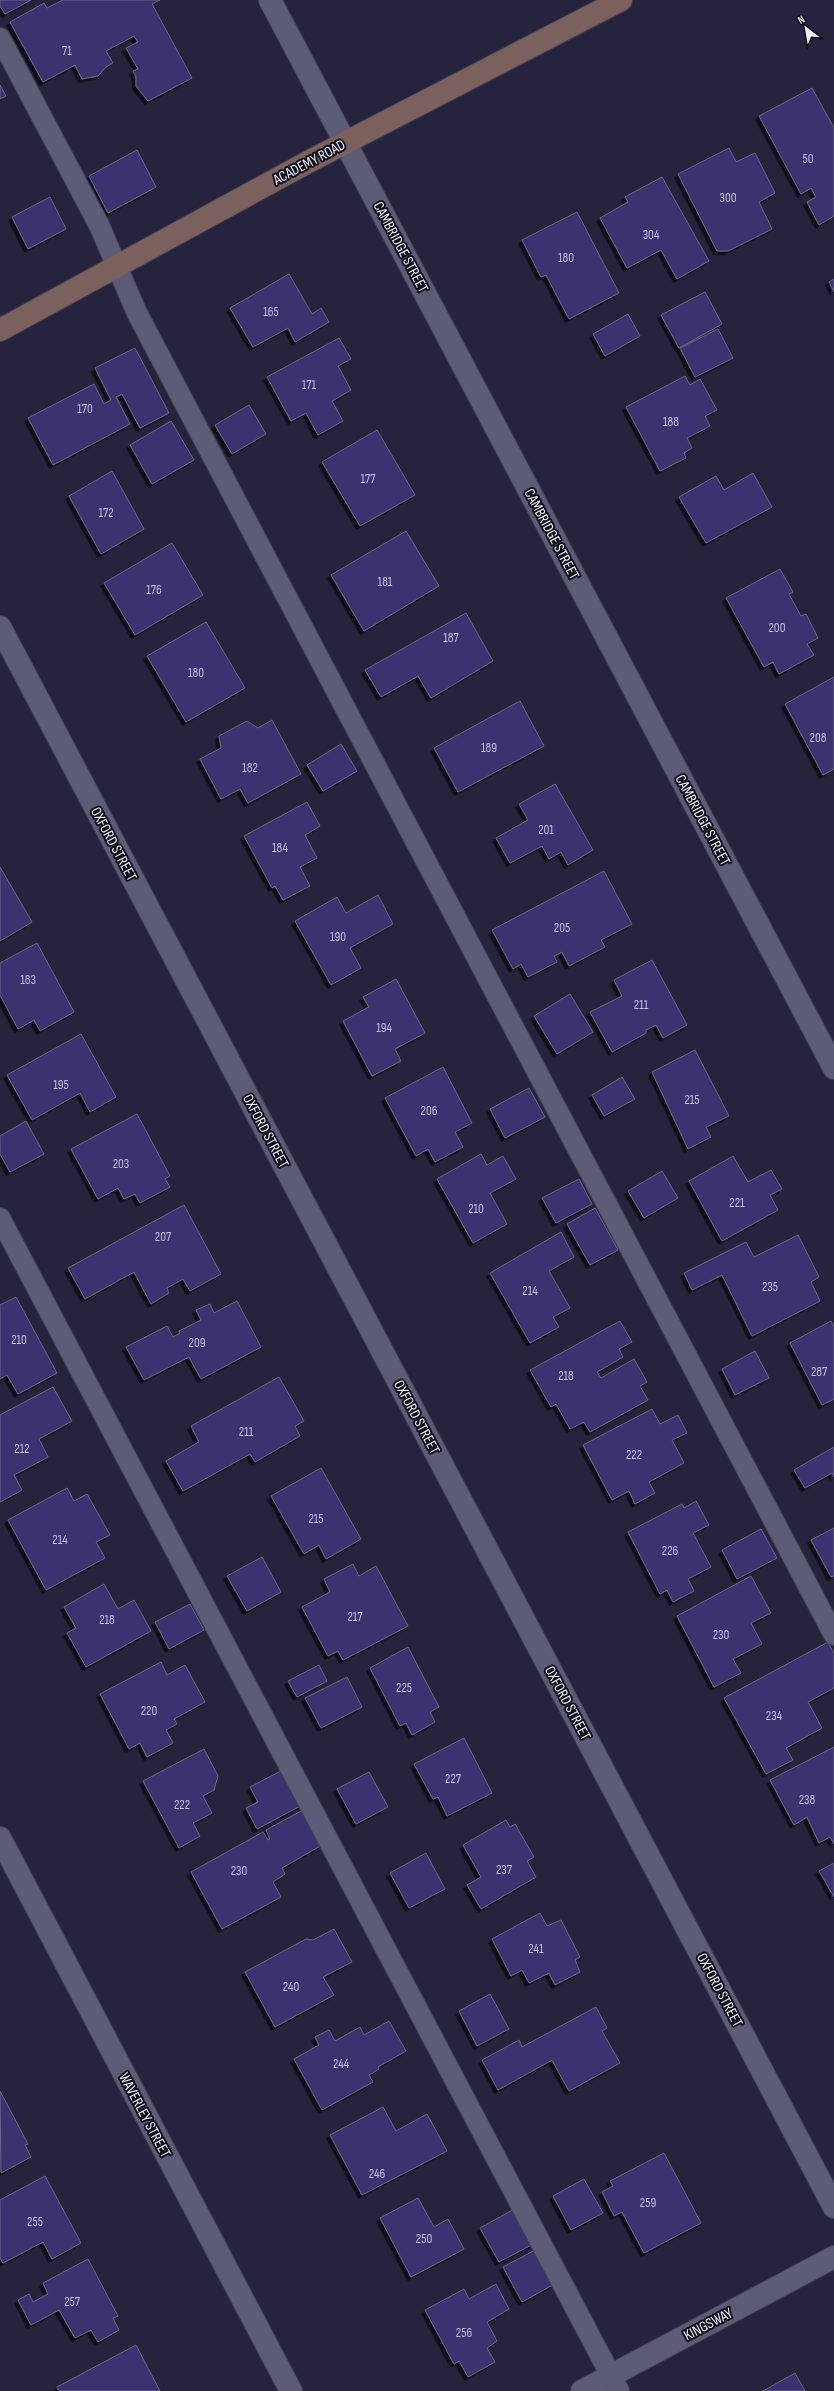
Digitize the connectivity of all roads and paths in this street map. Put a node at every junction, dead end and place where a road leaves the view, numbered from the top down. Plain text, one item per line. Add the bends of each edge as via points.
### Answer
1 (270, 0) edge
2 (621, 0) edge
3 (0, 38) edge
4 (346, 142) junction
5 (118, 267) junction
6 (0, 330) edge
7 (0, 627) edge
8 (834, 1068) edge
9 (0, 1218) edge
10 (834, 1635) edge
11 (0, 1838) edge
12 (834, 2207) edge
13 (834, 2257) edge
14 (615, 2383) edge
15 (291, 2391) edge
16 (582, 2391) edge

1 - 4 street, CAMBRIDGE STREET
2 - 4 main road, ACADEMY ROAD
3 - 5 lane via 99,225
4 - 5 main road, ACADEMY ROAD
4 - 8 street, CAMBRIDGE STREET
5 - 6 main road, ACADEMY ROAD
5 - 10 lane via 141,320
7 - 12 street, OXFORD STREET
9 - 14 lane
11 - 15 street, WAVERLEY STREET
13 - 14 street, KINGSWAY
14 - 16 street, KINGSWAY

